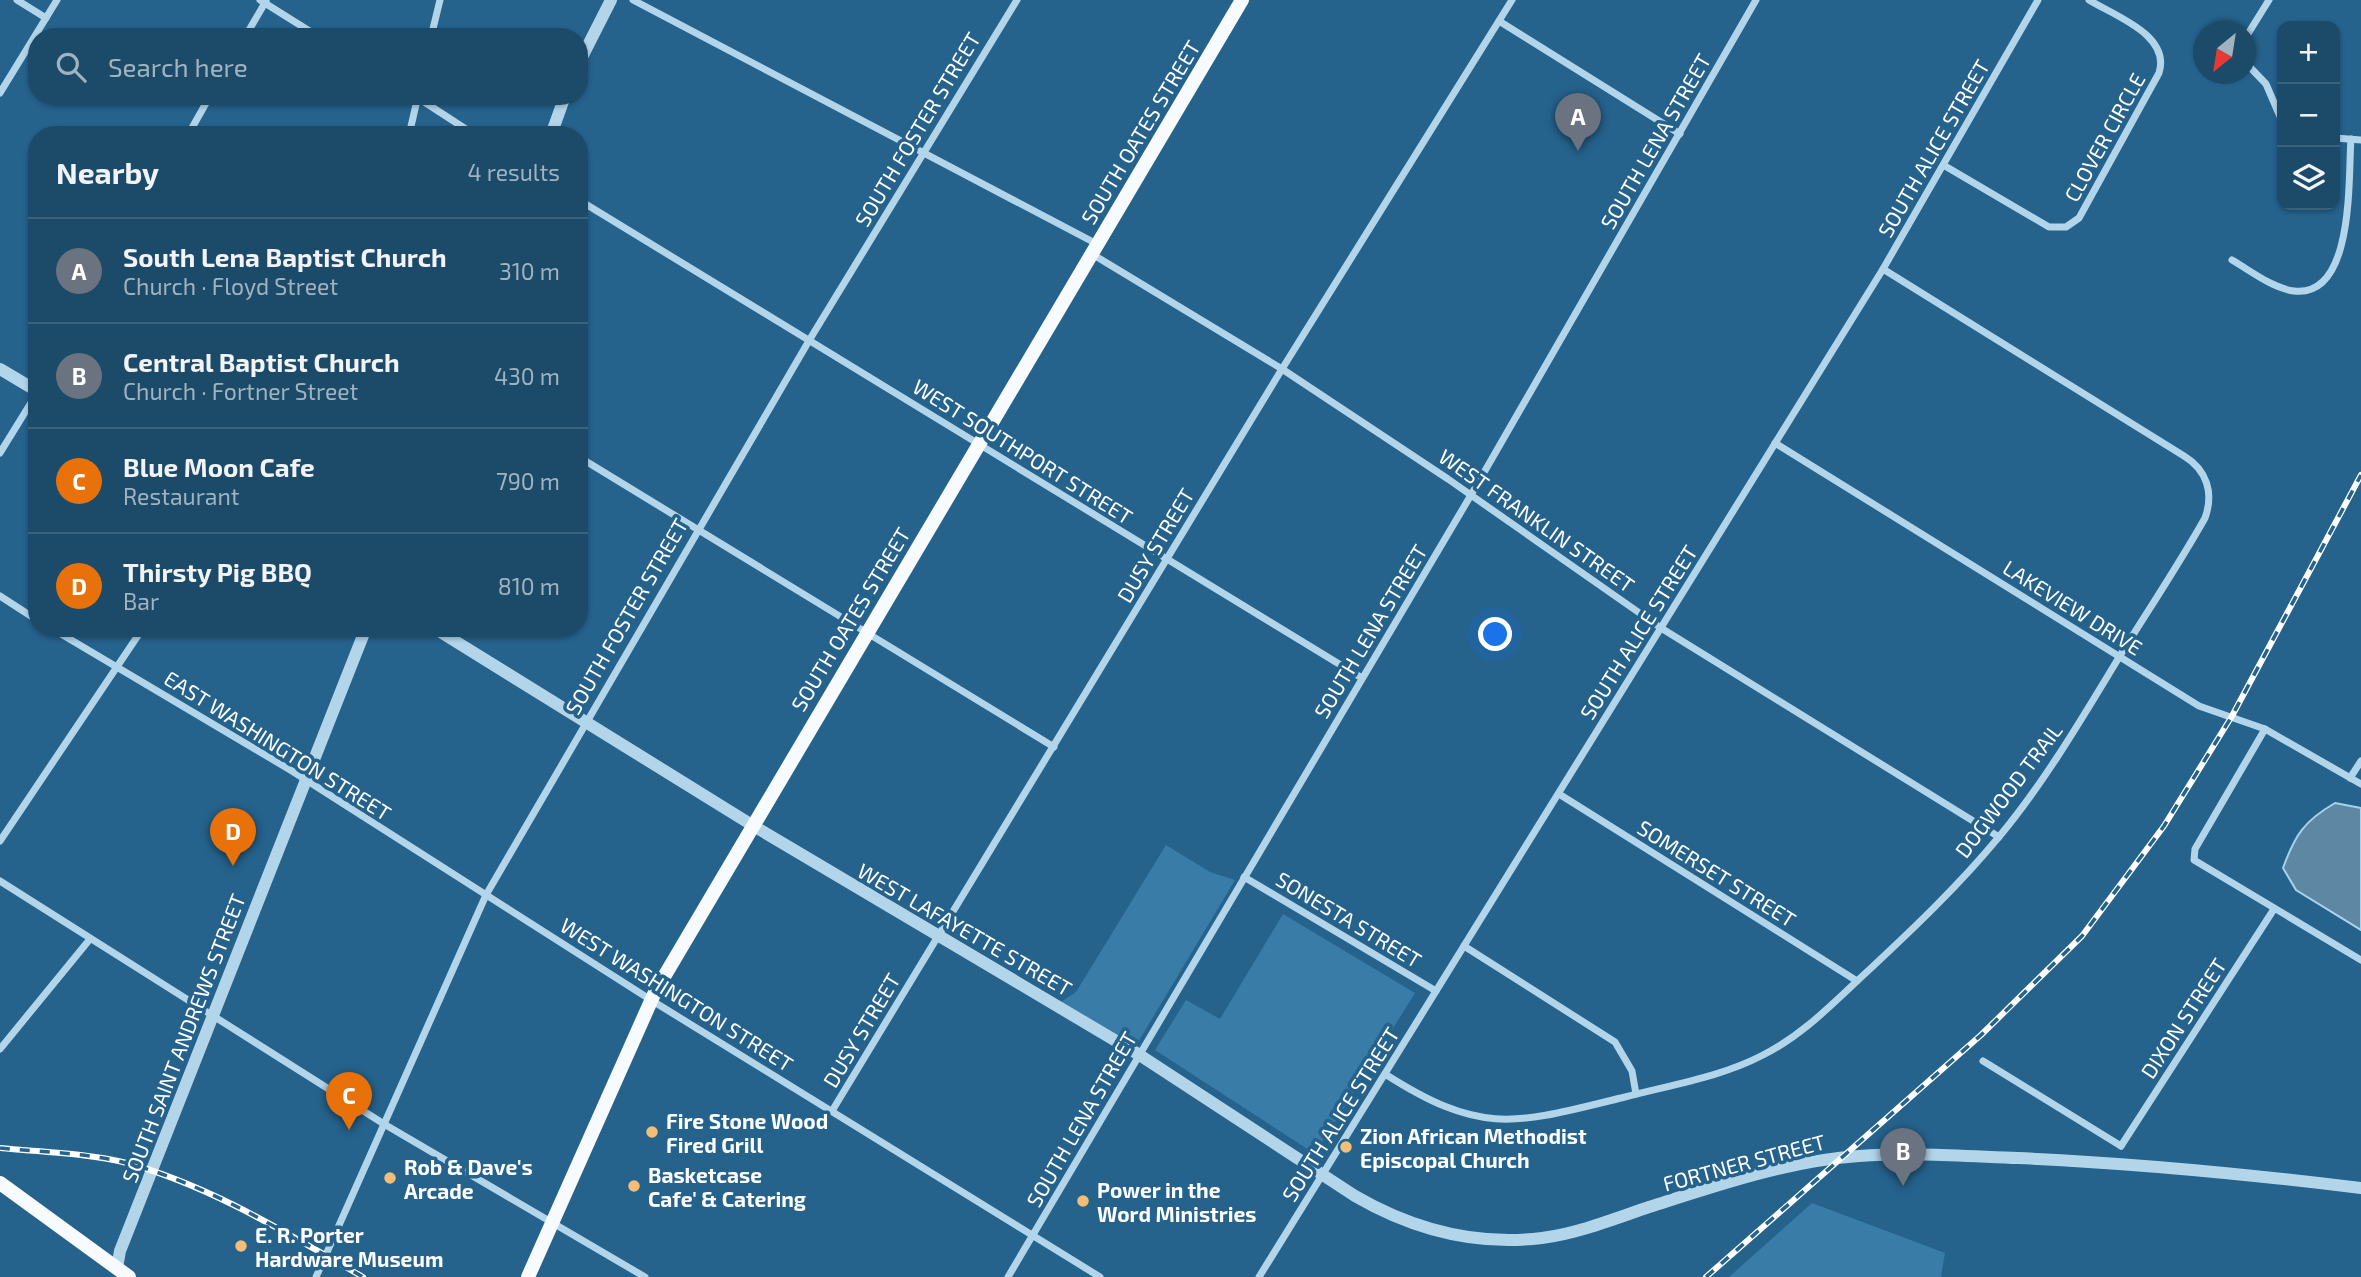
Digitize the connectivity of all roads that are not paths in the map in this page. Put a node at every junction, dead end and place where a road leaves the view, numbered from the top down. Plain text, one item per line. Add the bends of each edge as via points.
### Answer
1 (17, 0) edge
2 (57, 0) edge
3 (440, 0) edge
4 (611, 0) edge
5 (633, 0) edge
6 (1017, 0) edge
7 (1242, 0) edge
8 (1512, 0) edge
9 (1756, 0) edge
10 (2038, 0) edge
11 (2089, 0) edge
12 (2269, 0) edge
13 (264, 1) edge
14 (46, 18) junction
15 (1499, 21) junction
16 (2255, 21) edge
17 (40, 28) edge
18 (250, 28) edge
19 (305, 28) edge
20 (433, 28) edge
21 (588, 45) edge
22 (28, 47) edge
23 (2256, 74) edge
24 (0, 93) edge
25 (206, 105) edge
26 (415, 105) edge
27 (429, 105) edge
28 (562, 105) edge
29 (2277, 109) edge
30 (193, 126) edge
31 (411, 126) edge
32 (461, 126) edge
33 (554, 126) edge
34 (1679, 134) junction
35 (2340, 138) edge
36 (2351, 139) junction
37 (2361, 140) edge
38 (924, 152) junction
39 (1944, 166) junction
40 (588, 205) edge
41 (1094, 249) junction
42 (2231, 260) dead end
43 (1883, 269) junction
44 (810, 339) junction
45 (0, 369) edge
46 (1282, 369) junction
47 (28, 386) edge
48 (28, 407) edge
49 (1775, 443) junction
50 (979, 444) junction
51 (0, 453) edge
52 (588, 463) edge
53 (1471, 495) junction
54 (697, 530) junction
55 (1167, 560) junction
56 (0, 596) edge
57 (28, 614) edge
58 (1661, 628) junction
59 (867, 633) junction
60 (66, 637) edge
61 (137, 637) edge
62 (362, 637) edge
63 (449, 637) edge
64 (2120, 657) junction
65 (117, 668) junction
66 (1362, 678) junction
67 (585, 721) junction
68 (2265, 729) junction
69 (1054, 747) junction
70 (2361, 761) edge
71 (2350, 778) junction
72 (304, 782) junction
73 (2361, 784) edge
74 (1559, 794) junction
75 (752, 825) junction
76 (1999, 838) junction
77 (0, 841) edge
78 (1244, 877) junction
79 (0, 881) edge
80 (486, 895) junction
81 (2274, 909) junction
82 (939, 936) junction
83 (90, 939) junction
84 (1464, 946) junction
85 (2361, 960) edge
86 (1857, 981) junction
87 (1436, 991) junction
88 (651, 1000) junction
89 (213, 1014) junction
90 (0, 1049) edge
91 (1138, 1054) junction
92 (1983, 1061) dead end
93 (1385, 1074) junction
94 (1636, 1094) junction
95 (832, 1111) junction
96 (384, 1125) junction
97 (2120, 1146) junction
98 (2123, 1163) junction
99 (1322, 1175) junction
100 (0, 1183) edge
101 (2361, 1188) edge
102 (552, 1221) junction
103 (1033, 1235) junction
104 (116, 1272) edge
105 (129, 1277) edge
106 (316, 1277) edge
107 (528, 1277) edge
108 (645, 1277) edge
109 (1008, 1277) edge
110 (1101, 1277) edge
111 (1259, 1277) edge

1 - 14 street
2 - 14 street
3 - 20 street
4 - 21 street
5 - 38 street, WEST FRANKLIN STREET
6 - 38 street, SOUTH FOSTER STREET
7 - 41 main road, SOUTH OATES STREET
8 - 15 street, DUSY STREET
9 - 34 street, SOUTH LENA STREET
10 - 39 street, SOUTH ALICE STREET
11 - 39 street, CLOVER CIRCLE via 2152,38 2162,60 2160,73 2079,218 2066,227 2049,226
12 - 16 street
13 - 18 street
13 - 19 street
14 - 17 street
15 - 34 street
15 - 46 street, DUSY STREET
22 - 24 street
23 - 29 street via 2266,84
25 - 30 street
26 - 31 street
27 - 32 street
28 - 33 street
34 - 53 street, SOUTH LENA STREET
35 - 36 street
36 - 37 street
36 - 42 street via 2341,253 2329,276 2312,288 2291,290
38 - 41 street, WEST FRANKLIN STREET
38 - 44 street, SOUTH FOSTER STREET
39 - 43 street, SOUTH ALICE STREET
40 - 44 street, WEST SOUTHPORT STREET
41 - 46 street, WEST FRANKLIN STREET
41 - 50 main road, SOUTH OATES STREET
43 - 49 street, SOUTH ALICE STREET
43 - 64 street, DOGWOOD TRAIL via 2184,456 2202,472 2210,495 2206,518
44 - 50 street, WEST SOUTHPORT STREET
44 - 54 street, SOUTH FOSTER STREET
45 - 47 street
46 - 53 street, WEST FRANKLIN STREET
46 - 55 street, DUSY STREET
48 - 51 street
49 - 58 street, SOUTH ALICE STREET
49 - 64 street, LAKEVIEW DRIVE
50 - 55 street, WEST SOUTHPORT STREET
50 - 59 main road, SOUTH OATES STREET
52 - 54 street
53 - 58 street, WEST FRANKLIN STREET
53 - 66 street, SOUTH LENA STREET
54 - 59 street
54 - 67 street, SOUTH FOSTER STREET
55 - 66 street, WEST SOUTHPORT STREET
55 - 69 street, DUSY STREET
56 - 57 street
58 - 74 street, SOUTH ALICE STREET
58 - 76 street, WEST FRANKLIN STREET
59 - 69 street
59 - 75 main road, SOUTH OATES STREET
60 - 65 street, EAST WASHINGTON STREET
61 - 65 street
62 - 72 street, SOUTH SAINT ANDREWS STREET
63 - 67 street, WEST LAFAYETTE STREET
64 - 68 street, LAKEVIEW DRIVE via 2206,709
64 - 76 street, DOGWOOD TRAIL via 2055,762
65 - 72 street, EAST WASHINGTON STREET
65 - 77 street
66 - 78 street, SOUTH LENA STREET
67 - 75 street, WEST LAFAYETTE STREET
67 - 80 street, SOUTH FOSTER STREET
68 - 71 street, LAKEVIEW DRIVE
68 - 81 street via 2193,857 2199,866
69 - 82 street, DUSY STREET
70 - 71 street
71 - 73 street, LAKEVIEW DRIVE
72 - 80 street, EAST WASHINGTON STREET
72 - 89 street, SOUTH SAINT ANDREWS STREET
74 - 84 street, SOUTH ALICE STREET
74 - 86 street, SOMERSET STREET
75 - 82 street, WEST LAFAYETTE STREET
75 - 88 main road, SOUTH OATES STREET
76 - 86 street, DOGWOOD TRAIL
78 - 87 street, SONESTA STREET
78 - 91 street, SOUTH LENA STREET
79 - 83 street
80 - 88 street, WEST WASHINGTON STREET
80 - 96 street, SOUTH FOSTER STREET
81 - 85 street
81 - 97 street, DIXON STREET
82 - 91 street, WEST LAFAYETTE STREET
82 - 95 street, DUSY STREET
83 - 89 street
83 - 90 street
84 - 87 street, SOUTH ALICE STREET
84 - 94 street via 1608,1036 1625,1055
86 - 94 street, DOGWOOD TRAIL via 1799,1033 1761,1056 1702,1079
87 - 93 street, SOUTH ALICE STREET
88 - 95 street, WEST WASHINGTON STREET
88 - 102 main road, SOUTH OATES STREET
89 - 96 street
89 - 104 street, SOUTH SAINT ANDREWS STREET via 120,1251
91 - 99 street, WEST LAFAYETTE STREET
91 - 103 street, SOUTH LENA STREET
92 - 97 street
93 - 94 street, DOGWOOD TRAIL via 1441,1106 1491,1119 1544,1117
93 - 99 street, SOUTH ALICE STREET
95 - 103 street, WEST WASHINGTON STREET
96 - 102 street
96 - 106 street, SOUTH FOSTER STREET
97 - 98 street
98 - 99 street, FORTNER STREET via 1891,1154 1829,1159 1717,1185 1573,1232 1521,1240 1427,1229 1380,1210
98 - 101 street, FORTNER STREET
99 - 111 street, SOUTH ALICE STREET
100 - 104 main road
102 - 107 main road, SOUTH OATES STREET
102 - 108 street
103 - 109 street, SOUTH LENA STREET
103 - 110 street, WEST WASHINGTON STREET
104 - 105 main road

